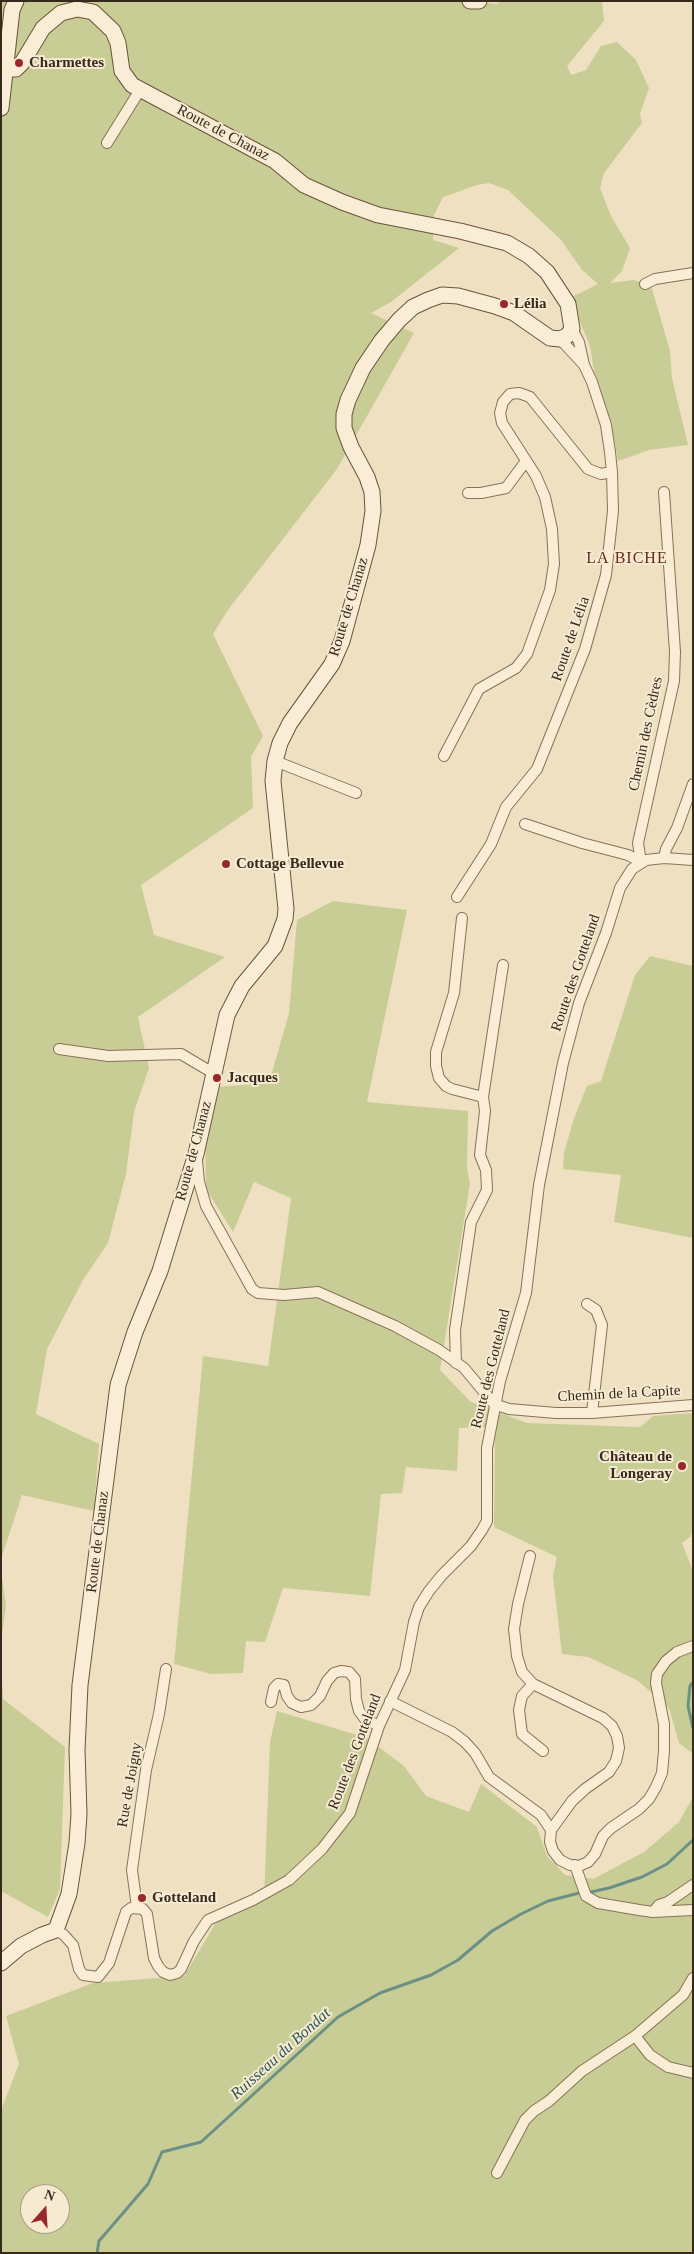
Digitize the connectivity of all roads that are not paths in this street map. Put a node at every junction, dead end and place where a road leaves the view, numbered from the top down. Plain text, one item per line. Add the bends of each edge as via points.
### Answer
1 (16, 1) edge
2 (470, 1) edge
3 (479, 1) edge
4 (8, 70) junction
5 (140, 90) junction
6 (1, 108) edge
7 (108, 143) dead end
8 (693, 273) edge
9 (645, 284) dead end
10 (572, 329) junction
11 (560, 340) junction
12 (584, 365) junction
13 (526, 461) junction
14 (612, 472) junction
15 (664, 492) dead end
16 (468, 493) dead end
17 (444, 756) dead end
18 (275, 761) junction
19 (693, 784) edge
20 (356, 793) dead end
21 (525, 824) dead end
22 (664, 858) junction
23 (693, 860) edge
24 (641, 862) junction
25 (457, 897) dead end
26 (462, 918) dead end
27 (503, 965) dead end
28 (59, 1049) dead end
29 (213, 1073) junction
30 (483, 1098) junction
31 (196, 1154) junction
32 (587, 1304) dead end
33 (456, 1362) junction
34 (494, 1404) junction
35 (693, 1405) edge
36 (592, 1413) junction
37 (530, 1556) dead end
38 (693, 1646) edge
39 (166, 1668) dead end
40 (533, 1684) junction
41 (270, 1702) dead end
42 (390, 1702) junction
43 (379, 1726) junction
44 (543, 1751) dead end
45 (551, 1830) junction
46 (574, 1865) junction
47 (693, 1885) edge
48 (137, 1907) junction
49 (693, 1910) edge
50 (654, 1912) junction
51 (56, 1930) junction
52 (1, 1964) edge
53 (693, 1978) edge
54 (636, 2036) junction
55 (693, 2073) edge
56 (497, 2173) dead end

1 - 4 street via 12,10
2 - 3 street
4 - 5 street, Route de Chanaz via 22,63 52,19 70,10 85,10 100,17 113,31 122,71
4 - 6 street
5 - 7 street
5 - 10 street, Route de Chanaz via 275,161 304,185 342,202 378,214 507,243 548,272 568,304
8 - 9 street via 655,279
10 - 11 street
10 - 12 street, Route de Lélia via 579,342
11 - 12 street, Route de Lélia
11 - 18 street, Route de Chanaz via 550,338 505,309 442,295 414,308 399,320 363,368 348,400 344,428 372,492 368,545 342,641 332,664 290,723
12 - 14 street, Route de Lélia via 606,425
13 - 14 street via 502,422 502,402 510,394 530,397 588,469 601,474
13 - 16 street via 506,488
13 - 17 street via 545,496 552,529 554,564 550,590 527,654 516,668 479,689
14 - 25 street, Route de Lélia via 613,511 606,575 585,649 537,769 506,807 490,844
15 - 24 street, Chemin des Cèdres via 674,680 638,843
18 - 20 street
18 - 29 street, Route de Chanaz via 273,781 285,919 275,946 233,1002 221,1034
19 - 22 street
21 - 24 street via 628,855
22 - 23 street
22 - 24 street
24 - 34 street, Route des Gotteland via 620,888 571,1029 539,1186 526,1293
26 - 30 street via 454,993 436,1052 436,1066 439,1078 446,1086
27 - 30 street
28 - 29 street via 108,1056 181,1054
29 - 31 street, Route de Chanaz
30 - 33 street via 485,1110 480,1155 486,1170 487,1190 471,1222 454,1330
31 - 33 street via 206,1206 252,1289 258,1293 284,1295 318,1292 395,1326
31 - 51 street, Route de Chanaz via 160,1271 118,1385 78,1704 77,1843 69,1894
32 - 36 street via 596,1310 602,1325
33 - 34 street
34 - 36 street, Chemin de la Capite via 510,1409
34 - 42 street, Route des Gotteland via 487,1448 486,1520 471,1546 435,1583 419,1607 407,1664
35 - 36 street, Chemin de la Capite
37 - 40 street via 514,1629 522,1672
38 - 46 street via 677,1652 657,1674 664,1751 662,1773 656,1787 640,1809 603,1836 588,1862
39 - 48 street, Rue de Joigny via 146,1770 132,1870
40 - 44 street via 522,1696 519,1710 522,1734
40 - 45 street via 603,1718 612,1726 619,1748 609,1772 572,1801
41 - 43 street via 278,1684 284,1685 286,1696 292,1703 301,1708 311,1705 334,1674 349,1672 355,1680 359,1711 365,1719
42 - 43 street, Route des Gotteland
42 - 45 street via 452,1732 475,1753 489,1777 541,1815
43 - 48 street, Route des Gotteland via 355,1801 341,1827 289,1880 208,1920 177,1973 170,1975 158,1966 147,1914
45 - 46 street via 553,1851 560,1860
46 - 50 street via 586,1896 598,1903
47 - 50 street via 659,1905
48 - 51 street via 126,1912 109,1963 98,1978 84,1975 79,1969 73,1945
49 - 50 street
51 - 52 street via 21,1946
53 - 54 street via 682,1994
54 - 55 street via 650,2055 668,2067
54 - 56 street via 582,2071 534,2111 525,2120

